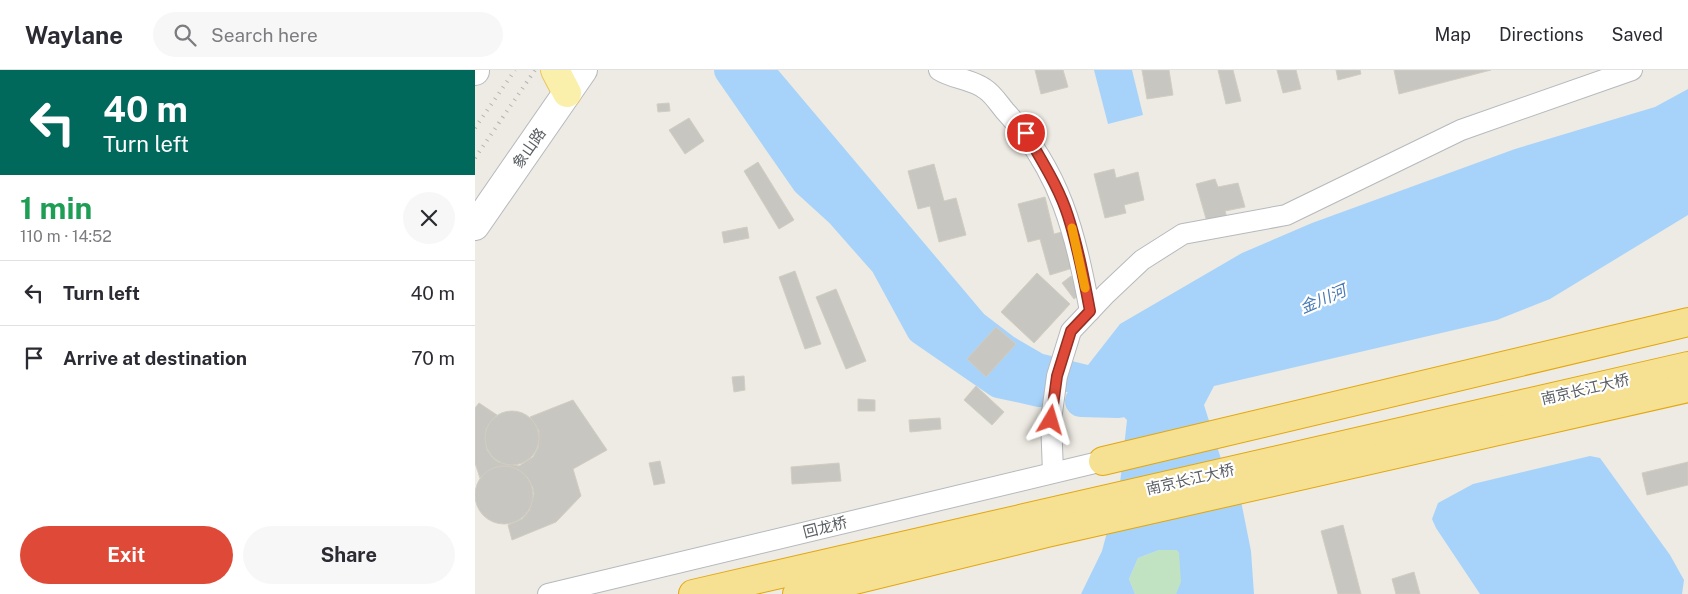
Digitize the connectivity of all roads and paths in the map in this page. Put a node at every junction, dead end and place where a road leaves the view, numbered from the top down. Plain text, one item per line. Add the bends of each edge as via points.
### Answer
1 (583, 70) edge
2 (939, 70) edge
3 (1632, 70) edge
4 (561, 82) edge
5 (475, 226) edge
6 (1090, 311) junction
7 (1688, 322) edge
8 (1688, 366) edge
9 (1688, 388) edge
10 (1103, 461) joint
11 (1053, 472) junction
12 (548, 594) edge
13 (693, 594) edge
14 (797, 594) edge

1 - 4 street, 象山路
2 - 6 street via 984,88 1026,133 1068,214
3 - 6 street via 1461,130 1286,214 1183,234 1142,260
4 - 5 street, 象山路
6 - 11 street via 1071,331 1057,376 1051,420
7 - 10 highway
8 - 13 highway, 南京长江大桥
9 - 14 highway, 南京长江大桥 via 1047,533
10 - 11 street, 回龙桥
11 - 12 street, 回龙桥

